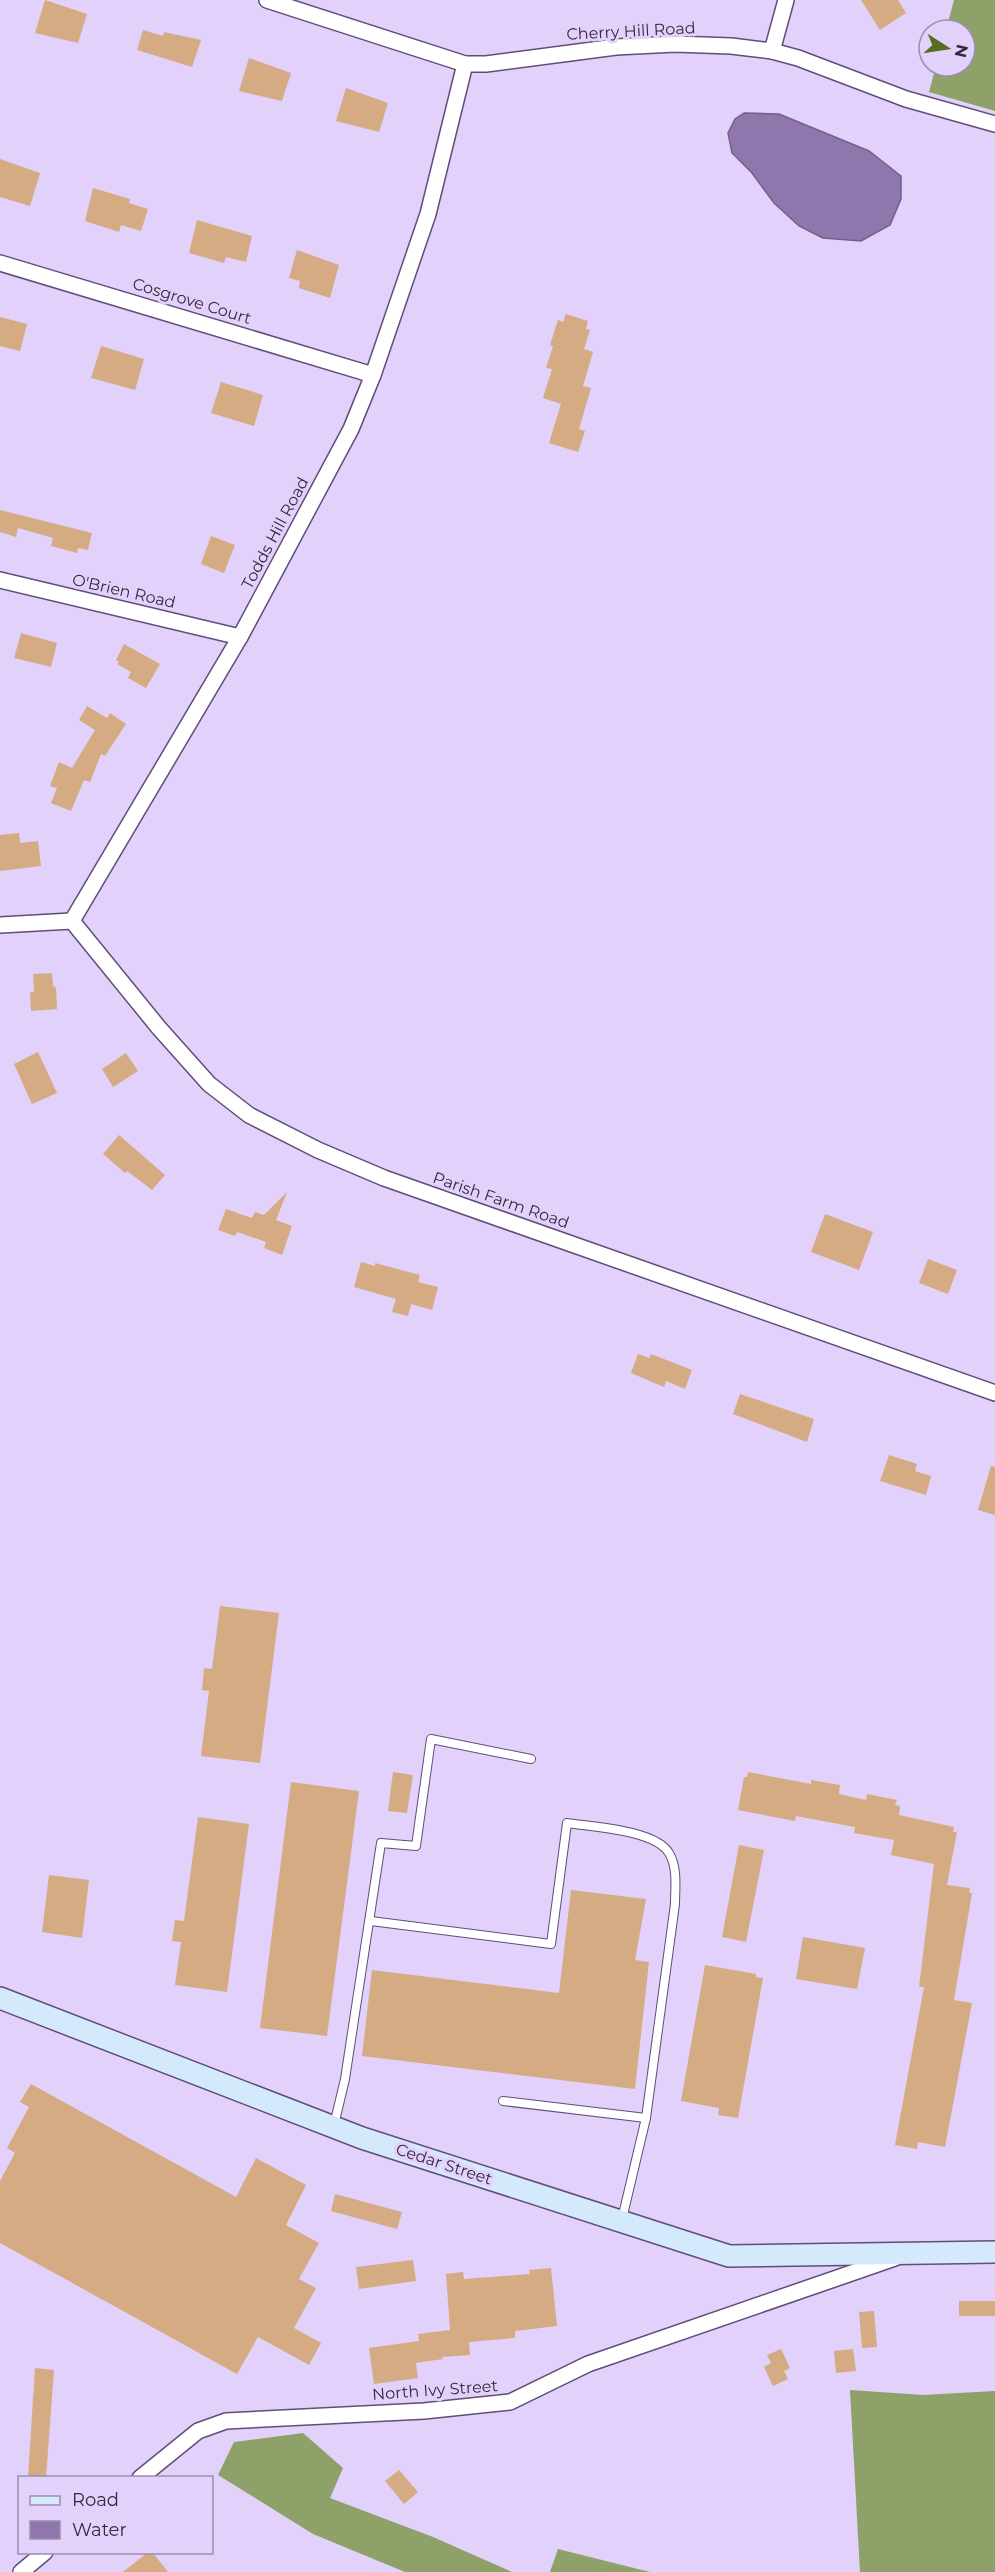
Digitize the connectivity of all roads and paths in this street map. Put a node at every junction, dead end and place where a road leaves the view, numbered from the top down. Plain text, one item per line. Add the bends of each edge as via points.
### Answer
1 (267, 0) edge
2 (786, 0) edge
3 (772, 51) junction
4 (465, 64) junction
5 (995, 124) edge
6 (0, 263) edge
7 (373, 375) junction
8 (0, 580) edge
9 (240, 638) junction
10 (72, 921) junction
11 (0, 925) edge
12 (995, 1393) edge
13 (531, 1759) dead end
14 (371, 1921) junction
15 (0, 1998) edge
16 (503, 2101) dead end
17 (646, 2118) junction
18 (334, 2127) junction
19 (622, 2222) junction
20 (995, 2252) edge
21 (903, 2255) junction
22 (142, 2476) edge
23 (44, 2554) edge
24 (21, 2572) edge

1 - 4 street, Cherry Hill Road
2 - 3 street
3 - 4 street, Cherry Hill Road via 652,45
3 - 5 street, Cherry Hill Road via 906,99
4 - 7 street, Todds Hill Road via 428,214
6 - 7 street, Cosgrove Court
7 - 9 street, Todds Hill Road via 351,429
8 - 9 street, O'Brien Road
9 - 10 street, Todds Hill Road
10 - 11 street
10 - 12 street, Parish Farm Road via 209,1084 249,1114 318,1150 384,1178
13 - 14 lane via 431,1739 416,1846 381,1842
14 - 17 lane via 550,1944 567,1823 650,1837 668,1852 676,1876
14 - 18 lane
15 - 18 main road, Cedar Street
16 - 17 lane
17 - 19 lane
18 - 19 main road, Cedar Street
19 - 21 main road, Cedar Street via 729,2256
20 - 21 main road, Cedar Street
21 - 22 street, North Ivy Street via 588,2364 510,2402 424,2411 226,2421 198,2431
23 - 24 street

